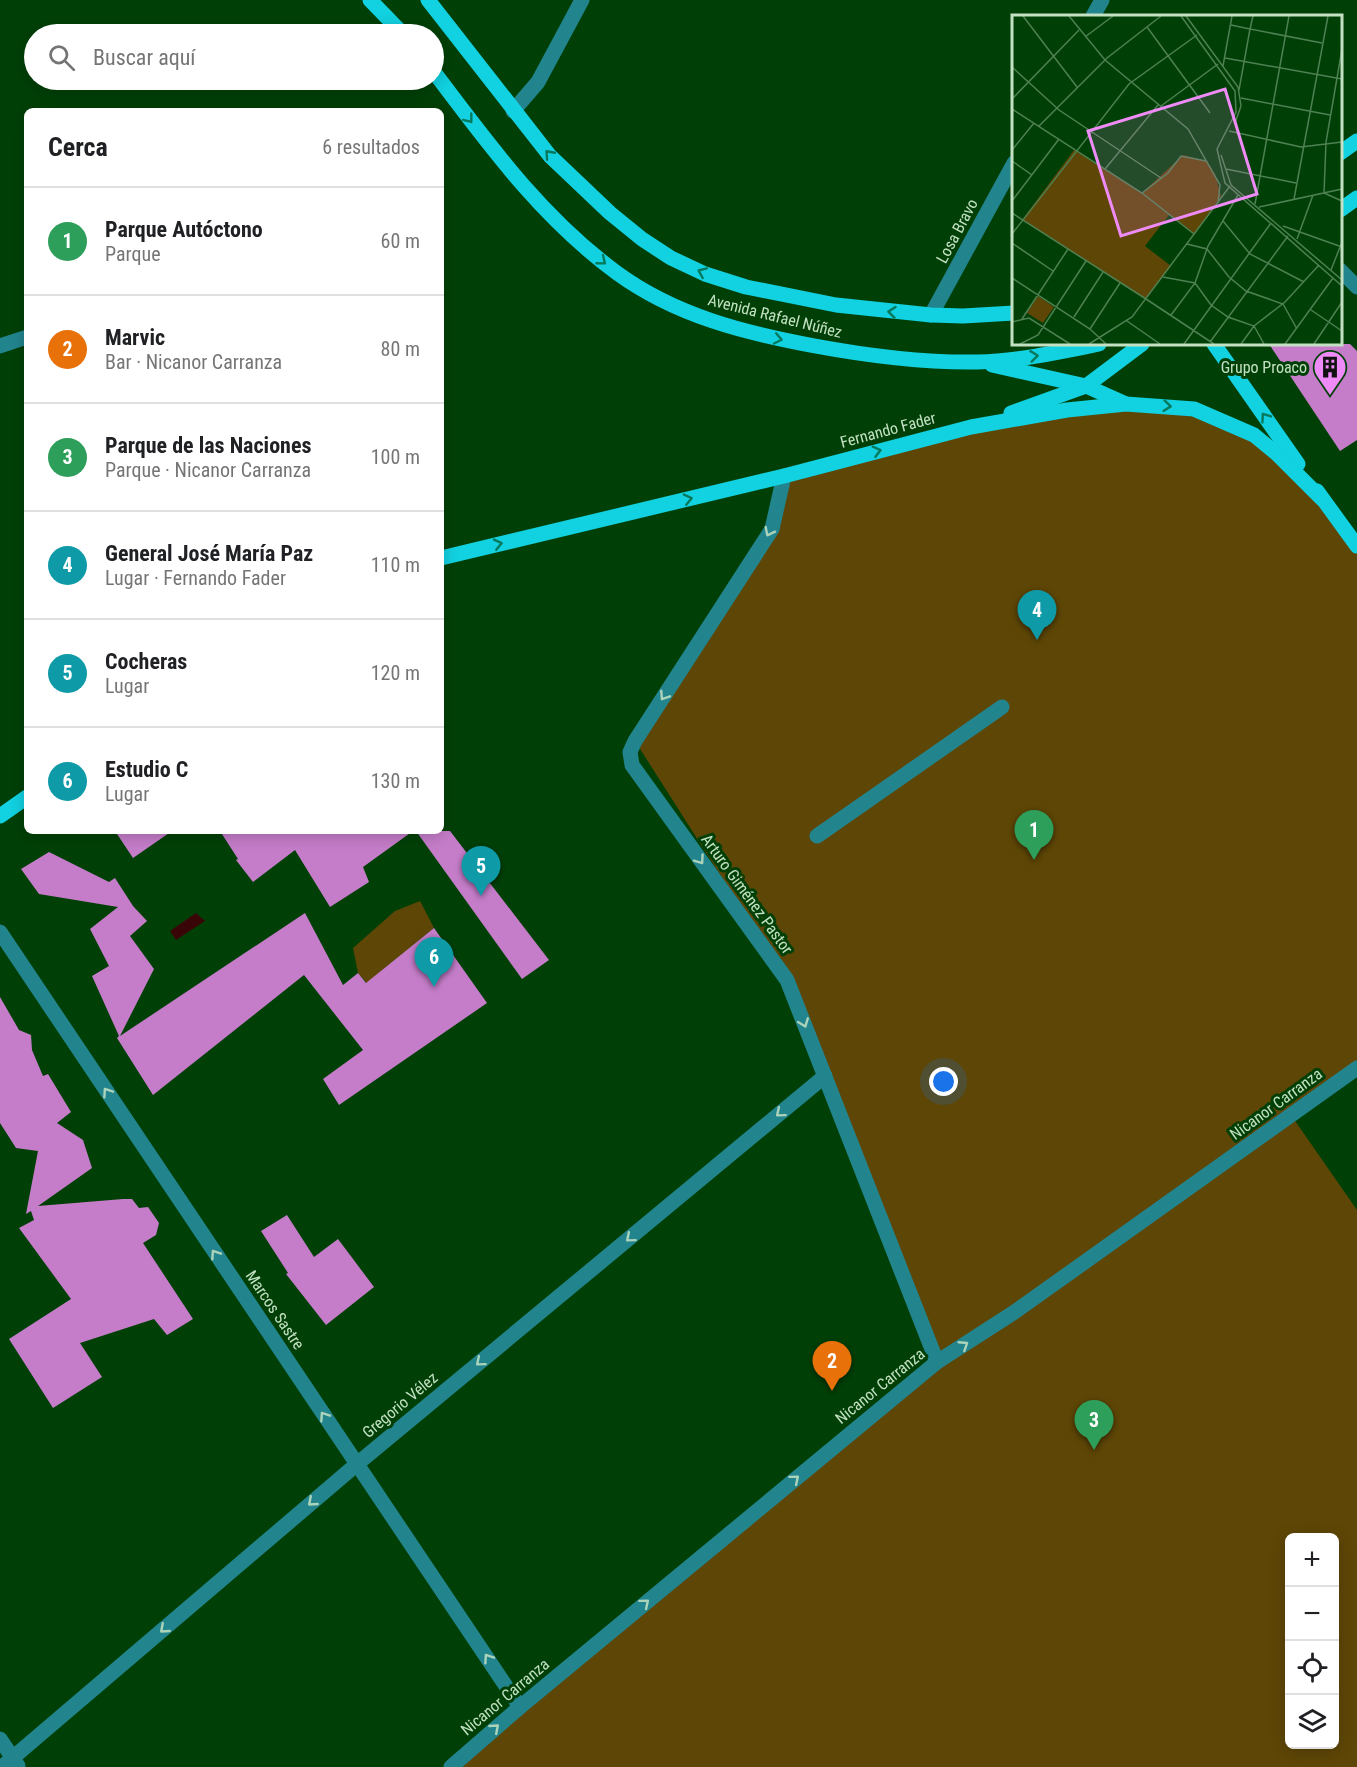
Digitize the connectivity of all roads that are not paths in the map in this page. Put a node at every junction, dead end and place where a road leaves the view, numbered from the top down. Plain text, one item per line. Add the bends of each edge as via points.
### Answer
1 (370, 0) edge
2 (428, 0) edge
3 (582, 0) edge
4 (1102, 0) edge
5 (1094, 15) edge
6 (394, 24) edge
7 (444, 85) edge
8 (513, 111) junction
9 (1357, 141) edge
10 (1342, 152) edge
11 (1012, 167) edge
12 (1357, 198) edge
13 (1342, 209) edge
14 (1342, 271) edge
15 (1357, 287) edge
16 (1012, 313) edge
17 (932, 315) junction
18 (24, 337) edge
19 (1094, 345) edge
20 (1142, 345) edge
21 (1215, 345) edge
22 (0, 346) edge
23 (980, 362) junction
24 (1086, 386) junction
25 (1126, 404) junction
26 (971, 427) junction
27 (784, 476) junction
28 (1322, 499) junction
29 (1357, 546) edge
30 (444, 557) edge
31 (1002, 707) dead end
32 (24, 799) edge
33 (0, 816) edge
34 (817, 836) dead end
35 (0, 932) edge
36 (1357, 1068) edge
37 (825, 1076) junction
38 (937, 1362) junction
39 (357, 1464) junction
40 (520, 1707) junction
41 (0, 1739) edge
42 (11, 1764) edge
43 (452, 1767) edge

1 - 6 main road
2 - 8 main road, Avenida Rafael Núñez
3 - 8 street via 538,82
4 - 5 street
7 -> 23 main road, Avenida Rafael Núñez via 550,216 617,273 655,297 726,326 800,344 865,356
17 -> 8 main road, Avenida Rafael Núñez via 836,305 746,287 671,258 589,194 550,156
9 - 10 main road
11 - 17 street, Losa Bravo
12 - 13 main road
14 - 15 street
16 - 17 main road, Avenida Rafael Núñez
18 - 22 street
23 -> 19 main road, Avenida Rafael Núñez
20 - 24 main road
28 -> 21 main road
23 - 24 main road
24 - 25 main road
24 - 26 main road
25 - 26 main road, Fernando Fader
25 -> 28 main road, Fernando Fader via 1194,409 1254,435
27 -> 26 main road, Fernando Fader
30 -> 27 main road, Fernando Fader
27 -> 37 street, Arturo Giménez Pastor via 772,529 630,752 632,765 788,980
28 - 29 main road
31 - 34 street
32 - 33 main road
39 -> 35 street, Marcos Sastre
38 -> 36 street, Nicanor Carranza via 1016,1311
37 - 38 street, Arturo Giménez Pastor
37 -> 39 street, Gregorio Vélez
40 -> 38 street, Nicanor Carranza
40 -> 39 street, Marcos Sastre
39 -> 42 street, Gregorio Vélez
43 -> 40 street, Nicanor Carranza
41 - 42 street

